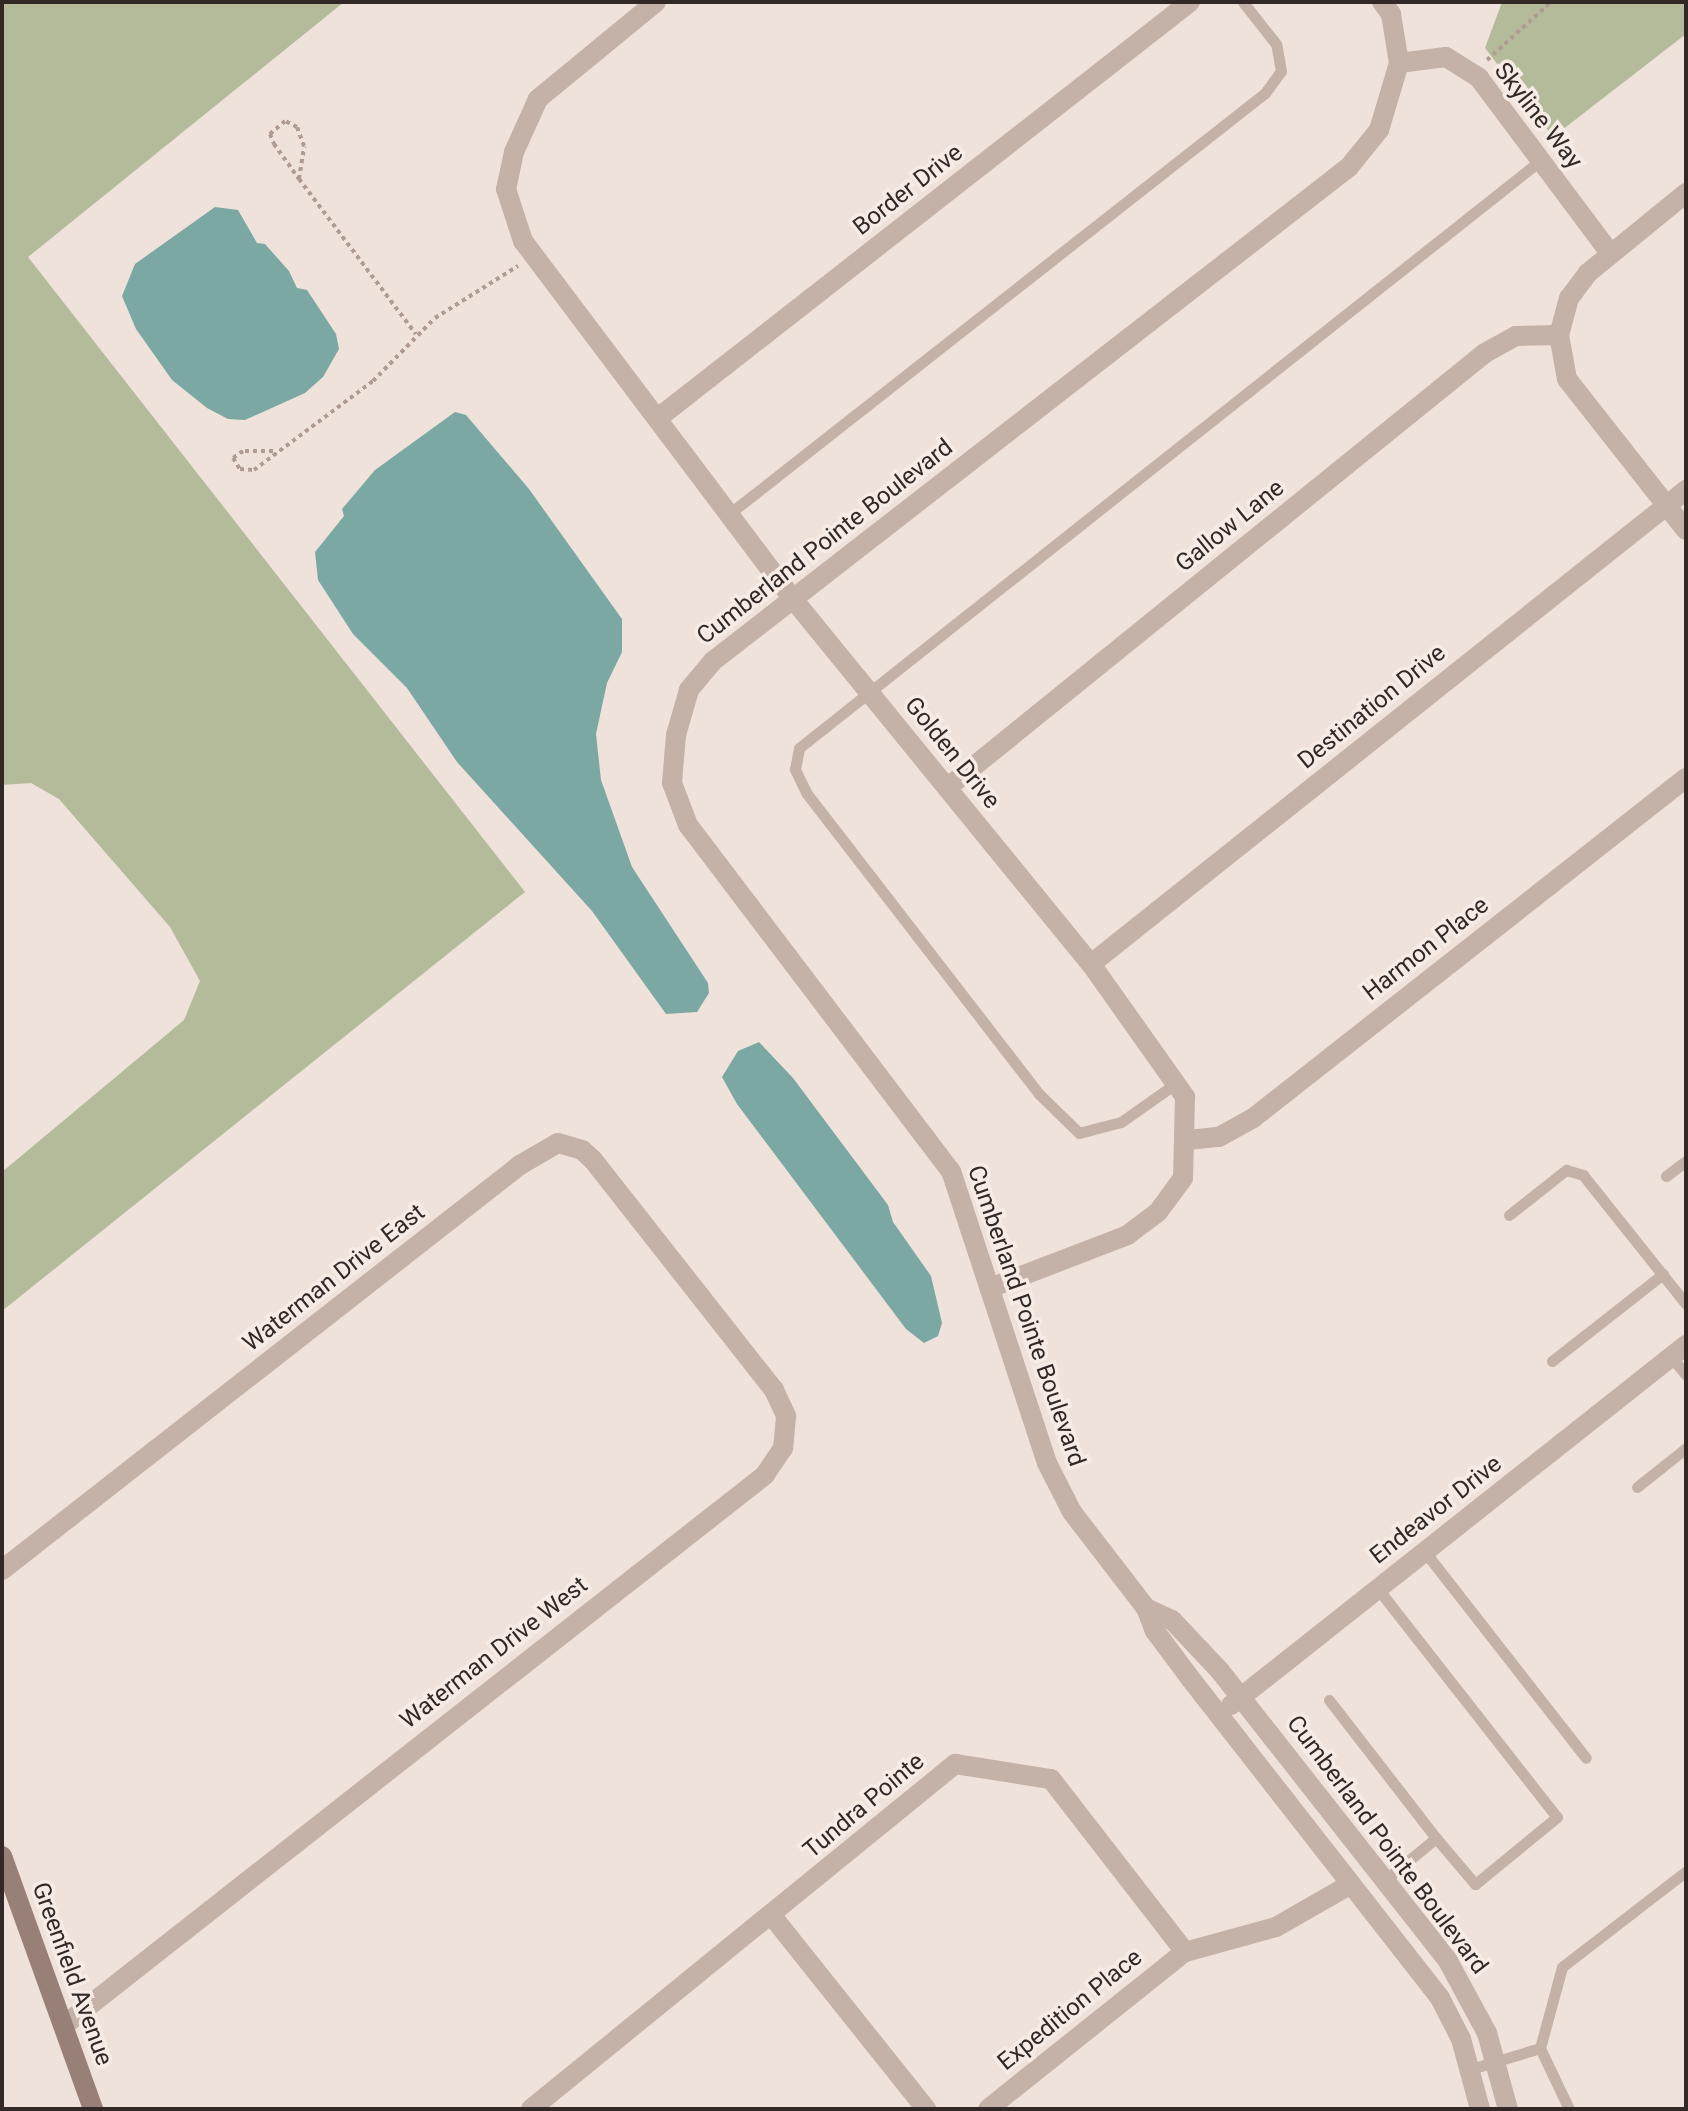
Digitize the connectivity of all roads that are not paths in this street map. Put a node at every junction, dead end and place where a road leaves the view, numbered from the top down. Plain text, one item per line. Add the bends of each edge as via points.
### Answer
1 (656, 2) edge
2 (1190, 2) edge
3 (1243, 2) edge
4 (1382, 2) edge
5 (1399, 63) junction
6 (1541, 160) junction
7 (1686, 193) edge
8 (1610, 253) junction
9 (1559, 335) junction
10 (658, 418) junction
11 (1686, 490) edge
12 (1667, 506) junction
13 (729, 514) junction
14 (1686, 530) edge
15 (793, 599) junction
16 (868, 691) junction
17 (1686, 778) edge
18 (947, 788) junction
19 (1091, 964) junction
20 (1175, 1084) junction
21 (1188, 1140) junction
22 (1686, 1161) edge
23 (1666, 1176) dead end
24 (1509, 1215) dead end
25 (679, 1271) joint
26 (1663, 1274) junction
27 (990, 1288) junction
28 (1686, 1304) edge
29 (1679, 1351) edge
30 (1552, 1361) dead end
31 (1686, 1375) edge
32 (1686, 1448) edge
33 (1637, 1487) dead end
34 (1425, 1552) junction
35 (2, 1570) edge
36 (1378, 1589) junction
37 (1146, 1608) junction
38 (1241, 1698) junction
39 (1329, 1700) dead end
40 (1219, 1714) junction
41 (1586, 1758) dead end
42 (1436, 1838) junction
43 (2, 1856) edge
44 (1686, 1871) edge
45 (1385, 1880) junction
46 (1351, 1884) junction
47 (772, 1916) junction
48 (1185, 1952) junction
49 (63, 2026) junction
50 (1540, 2048) junction
51 (1497, 2063) junction
52 (1471, 2069) junction
53 (93, 2109) edge
54 (531, 2109) edge
55 (926, 2109) edge
56 (988, 2109) edge
57 (1480, 2109) edge
58 (1508, 2109) edge
59 (1569, 2109) edge

1 - 10 street, Golden Drive via 538,99 514,152 506,189 523,241
2 - 10 street, Border Drive
3 - 13 lane via 1276,44 1281,71 1265,93
4 - 5 street, Cumberland Pointe Boulevard via 1391,14
5 - 6 street, Skyline Way via 1446,57 1479,78
5 - 15 street, Cumberland Pointe Boulevard via 1379,130 1349,167
6 - 8 street, Skyline Way
6 - 16 lane
7 - 8 street
8 - 9 street via 1569,298
9 - 12 street via 1567,379
9 - 18 street, Gallow Lane via 1516,336 1485,353
10 - 13 street, Golden Drive
11 - 12 street, Destination Drive
12 - 14 street
12 - 19 street, Destination Drive
13 - 15 street, Golden Drive
15 - 16 street, Golden Drive
15 - 27 street, Cumberland Pointe Boulevard via 713,661 689,690 676,735 672,783 688,825 951,1171
16 - 18 street, Golden Drive
16 - 20 lane via 799,748 795,769 807,794 1039,1094 1079,1133 1091,1134 1121,1122
17 - 21 street, Harmon Place via 1252,1119 1219,1137
18 - 19 street, Golden Drive
19 - 20 street, Golden Drive
20 - 21 street, Golden Drive via 1185,1097
21 - 27 street, Golden Drive via 1183,1178 1158,1212 1128,1235
22 - 23 lane
24 - 26 lane via 1566,1170 1583,1175
25 - 35 street, Waterman Drive East via 593,1160 570,1144 545,1146
25 - 49 street, Waterman Drive West via 782,1403 787,1432 778,1462
26 - 28 lane
26 - 30 lane
27 - 37 street, Cumberland Pointe Boulevard via 1060,1490
29 - 31 lane
29 - 34 street, Endeavor Drive
32 - 33 lane
34 - 36 street, Endeavor Drive
34 - 41 lane
36 - 38 street, Endeavor Drive
36 - 42 lane via 1557,1817 1475,1884
37 - 38 street, Cumberland Pointe Boulevard via 1172,1620
37 - 40 street, Cumberland Pointe Boulevard via 1155,1631
38 - 40 street, Endeavor Drive
38 - 45 street, Cumberland Pointe Boulevard
39 - 42 lane
40 - 46 street, Cumberland Pointe Boulevard
42 - 45 lane
43 - 49 main road, Greenfield Avenue
44 - 50 lane via 1562,1967
45 - 51 street, Cumberland Pointe Boulevard via 1456,1973
46 - 48 street via 1276,1927
46 - 52 street, Cumberland Pointe Boulevard via 1440,1998
47 - 48 street, Tundra Pointe via 955,1764 1051,1779
47 - 54 street, Tundra Pointe
47 - 55 street
48 - 56 street, Expedition Place
49 - 53 main road, Greenfield Avenue
50 - 51 lane
50 - 59 lane
51 - 52 lane
51 - 58 street, Cumberland Pointe Boulevard
52 - 57 street, Cumberland Pointe Boulevard

